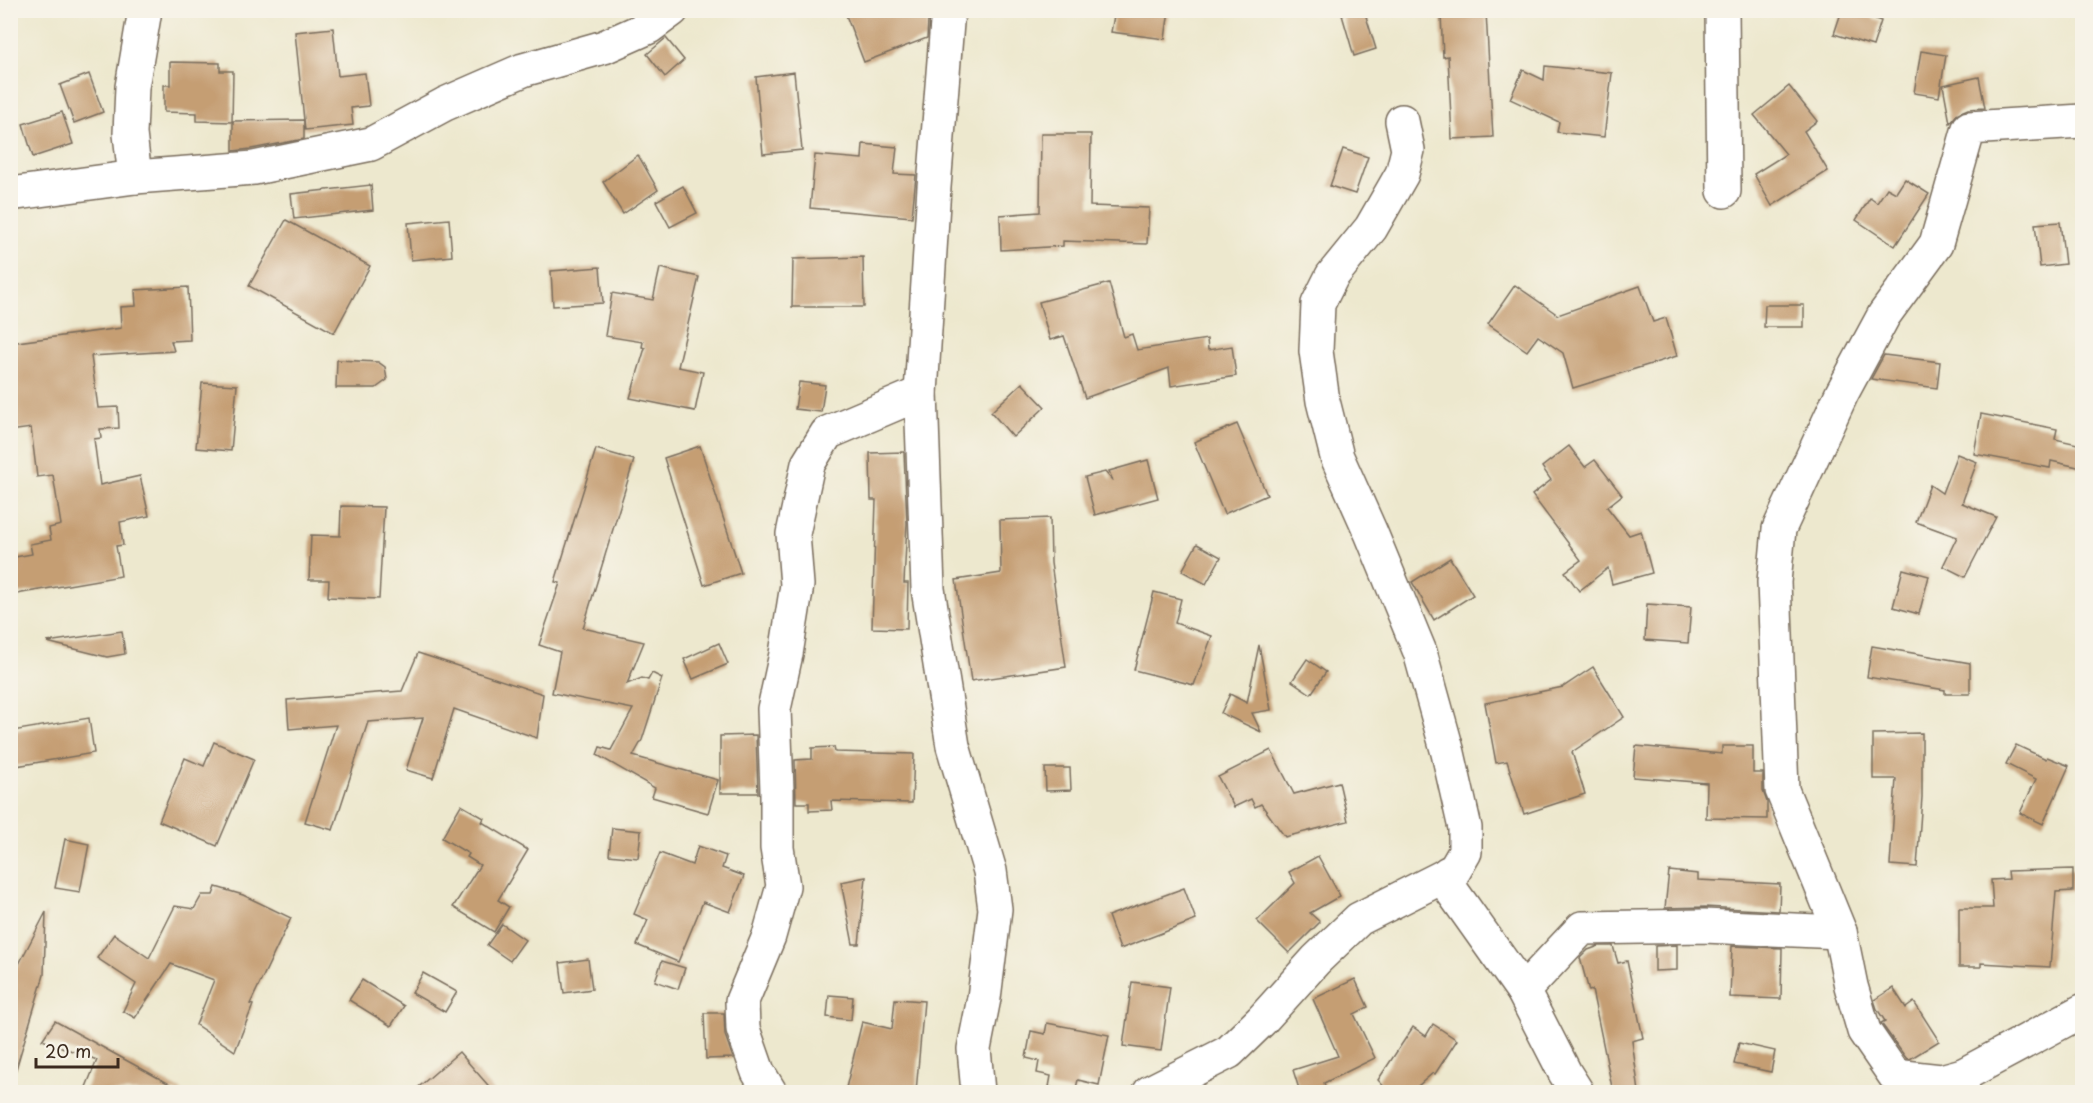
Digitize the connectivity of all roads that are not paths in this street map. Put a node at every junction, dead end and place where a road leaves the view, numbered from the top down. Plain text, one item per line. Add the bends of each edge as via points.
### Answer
1 (145, 10) edge
2 (672, 10) edge
3 (948, 10) edge
4 (1722, 10) edge
5 (2082, 121) edge
6 (1402, 122) dead end
7 (135, 177) junction
8 (1724, 190) dead end
9 (10, 194) edge
10 (921, 393) junction
11 (1448, 873) junction
12 (1840, 932) junction
13 (1523, 991) junction
14 (2082, 1011) edge
15 (1962, 1084) edge
16 (770, 1092) edge
17 (978, 1092) edge
18 (1150, 1092) edge
19 (1577, 1092) edge

1 - 7 street via 132,87 130,134
2 - 7 street via 649,27 604,47 523,70 445,104 371,144 254,168
3 - 10 street
4 - 8 street
5 - 12 street via 1969,128 1936,244 1884,315 1842,393 1779,530 1774,582 1782,790
6 - 11 street via 1408,150 1402,174 1371,228 1332,276 1318,304 1316,351 1337,457 1420,652 1448,753 1465,828 1465,852 1454,871
7 - 9 street
10 - 16 street via 827,433 808,464 793,534 797,585 774,709 777,848 783,886 770,936 742,1001 743,1029 758,1072
10 - 17 street via 928,589 953,746 990,871 995,909 974,1048
11 - 13 street via 1452,891
11 - 18 street via 1359,920 1229,1052
12 - 13 street via 1704,926 1582,928
12 - 15 street via 1864,1031 1895,1076
13 - 19 street
14 - 15 street

